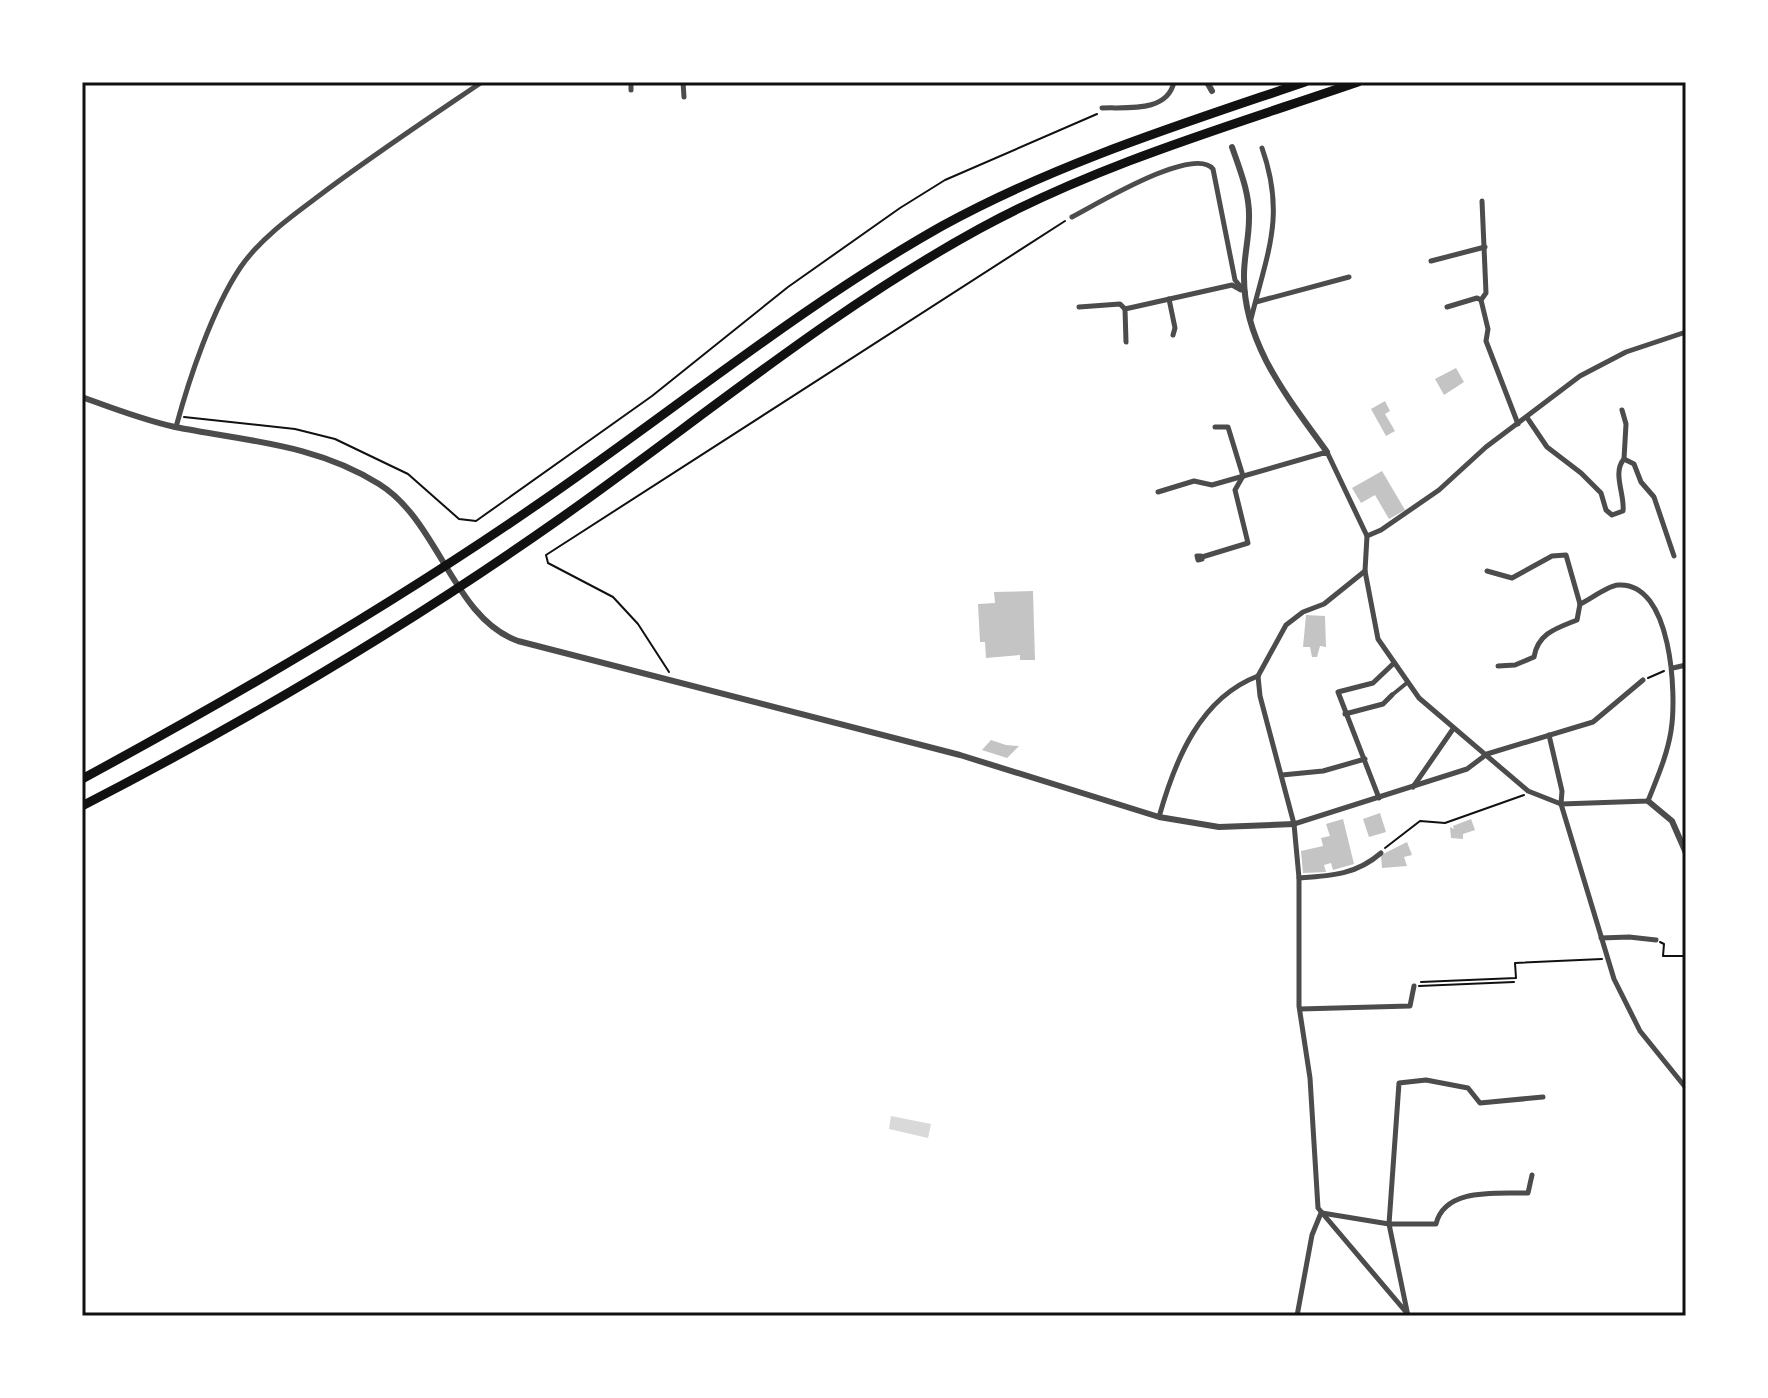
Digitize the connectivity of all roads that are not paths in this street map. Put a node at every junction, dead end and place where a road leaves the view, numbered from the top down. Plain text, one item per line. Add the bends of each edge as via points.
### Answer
1 (482, 82) edge
2 (631, 82) edge
3 (683, 82) edge
4 (1174, 82) edge
5 (1207, 82) edge
6 (1305, 82) edge
7 (1358, 82) edge
8 (631, 90) dead end
9 (1212, 91) dead end
10 (684, 97) dead end
11 (1102, 108) road end
12 (1232, 147) dead end
13 (1262, 148) dead end
14 (1482, 201) dead end
15 (1072, 217) road end
16 (1485, 247) junction
17 (1431, 261) dead end
18 (1349, 277) dead end
19 (1246, 292) junction
20 (1169, 299) junction
21 (1481, 300) junction
22 (1255, 302) junction
23 (1079, 307) dead end
24 (1447, 307) dead end
25 (1125, 309) junction
26 (1251, 320) junction
27 (1686, 332) edge
28 (1173, 335) dead end
29 (1126, 342) dead end
30 (82, 397) edge
31 (1622, 410) dead end
32 (1528, 419) junction
33 (1518, 424) junction
34 (176, 427) junction
35 (1215, 427) dead end
36 (1327, 452) junction
37 (1624, 459) junction
38 (1243, 476) junction
39 (1158, 492) dead end
40 (1367, 536) junction
41 (1674, 556) dead end
42 (1202, 557) dead end
43 (1365, 571) junction
44 (1487, 571) dead end
45 (1580, 604) junction
46 (1394, 663) junction
47 (1686, 665) edge
48 (1498, 666) dead end
49 (1673, 668) junction
50 (1258, 676) junction
51 (1643, 680) road end
52 (1408, 682) junction
53 (1392, 695) joint
54 (1345, 714) junction
55 (1453, 729) junction
56 (1549, 735) junction
57 (1487, 754) junction
58 (1365, 759) junction
59 (1282, 775) junction
60 (82, 779) edge
61 (1412, 787) junction
62 (1379, 798) junction
63 (1648, 801) junction
64 (1561, 804) junction
65 (82, 806) edge
66 (1159, 817) junction
67 (1294, 824) junction
68 (1381, 853) road end
69 (1686, 853) edge
70 (1299, 878) junction
71 (1601, 938) junction
72 (1656, 940) road end
73 (1414, 986) road end
74 (1300, 1009) junction
75 (1686, 1088) edge
76 (1543, 1097) dead end
77 (1532, 1175) dead end
78 (1321, 1213) junction
79 (1389, 1224) junction
80 (1407, 1314) edge
81 (1297, 1316) edge

1 - 34 street via 360,164 251,254 191,372
2 - 8 street
3 - 10 street
4 - 11 street via 1157,104
5 - 9 street
6 - 60 highway via 1111,149 941,227 848,285 539,504 381,608
7 - 65 highway via 1114,167 957,241 852,308 450,593 263,709
12 - 19 street via 1250,215
13 - 22 street via 1276,197
14 - 16 street
15 - 19 street via 1168,170 1206,163 1213,169 1235,280
16 - 17 street
16 - 21 street via 1486,293
18 - 22 street
19 - 20 street via 1232,285
19 - 26 street
20 - 25 street
20 - 28 street
21 - 24 street
21 - 33 street via 1486,341
22 - 26 street
23 - 25 street via 1120,304
25 - 29 street
26 - 36 street via 1269,370
27 - 32 street via 1606,361
30 - 34 street
31 - 37 street
32 - 33 street
32 - 37 street via 1547,447 1601,493 1612,515 1623,511 1618,470
33 - 40 street via 1439,490
34 - 66 street via 306,450 344,465 395,496 472,604 504,636 960,755
35 - 38 street via 1228,427
36 - 38 street
36 - 40 street
37 - 41 street via 1634,464 1654,497
38 - 39 street via 1212,485 1194,481
38 - 42 street via 1235,490 1248,543
40 - 43 street
43 - 46 street via 1378,639
43 - 50 street via 1324,604 1286,625
44 - 45 street via 1512,578 1552,556 1566,555
45 - 48 street via 1577,620 1549,631 1528,662
45 - 49 street via 1616,585 1636,588 1661,617
46 - 52 street
46 - 54 street via 1373,683 1338,692
47 - 49 street
49 - 63 street via 1669,747
50 - 59 street
50 - 66 street via 1234,685 1190,735 1180,750
51 - 56 street via 1593,722
52 - 53 street
52 - 55 street
53 - 54 street via 1383,704
54 - 58 street
55 - 57 street
55 - 61 street
56 - 57 street
56 - 64 street
57 - 61 street via 1467,769
57 - 64 street via 1528,791
58 - 59 street
58 - 62 street
59 - 67 street
61 - 62 street
62 - 67 street
63 - 64 street
63 - 69 street via 1672,821
64 - 71 street
66 - 67 street via 1219,827
67 - 70 street
68 - 70 street via 1341,875
70 - 74 street
71 - 72 street
71 - 75 street via 1640,1031
73 - 74 street via 1410,1006
74 - 78 street
76 - 79 street via 1476,1102 1468,1088 1426,1080 1399,1083
77 - 79 street via 1528,1193 1455,1200 1439,1212 1436,1224
78 - 79 street
78 - 80 street
78 - 81 street
79 - 80 street

